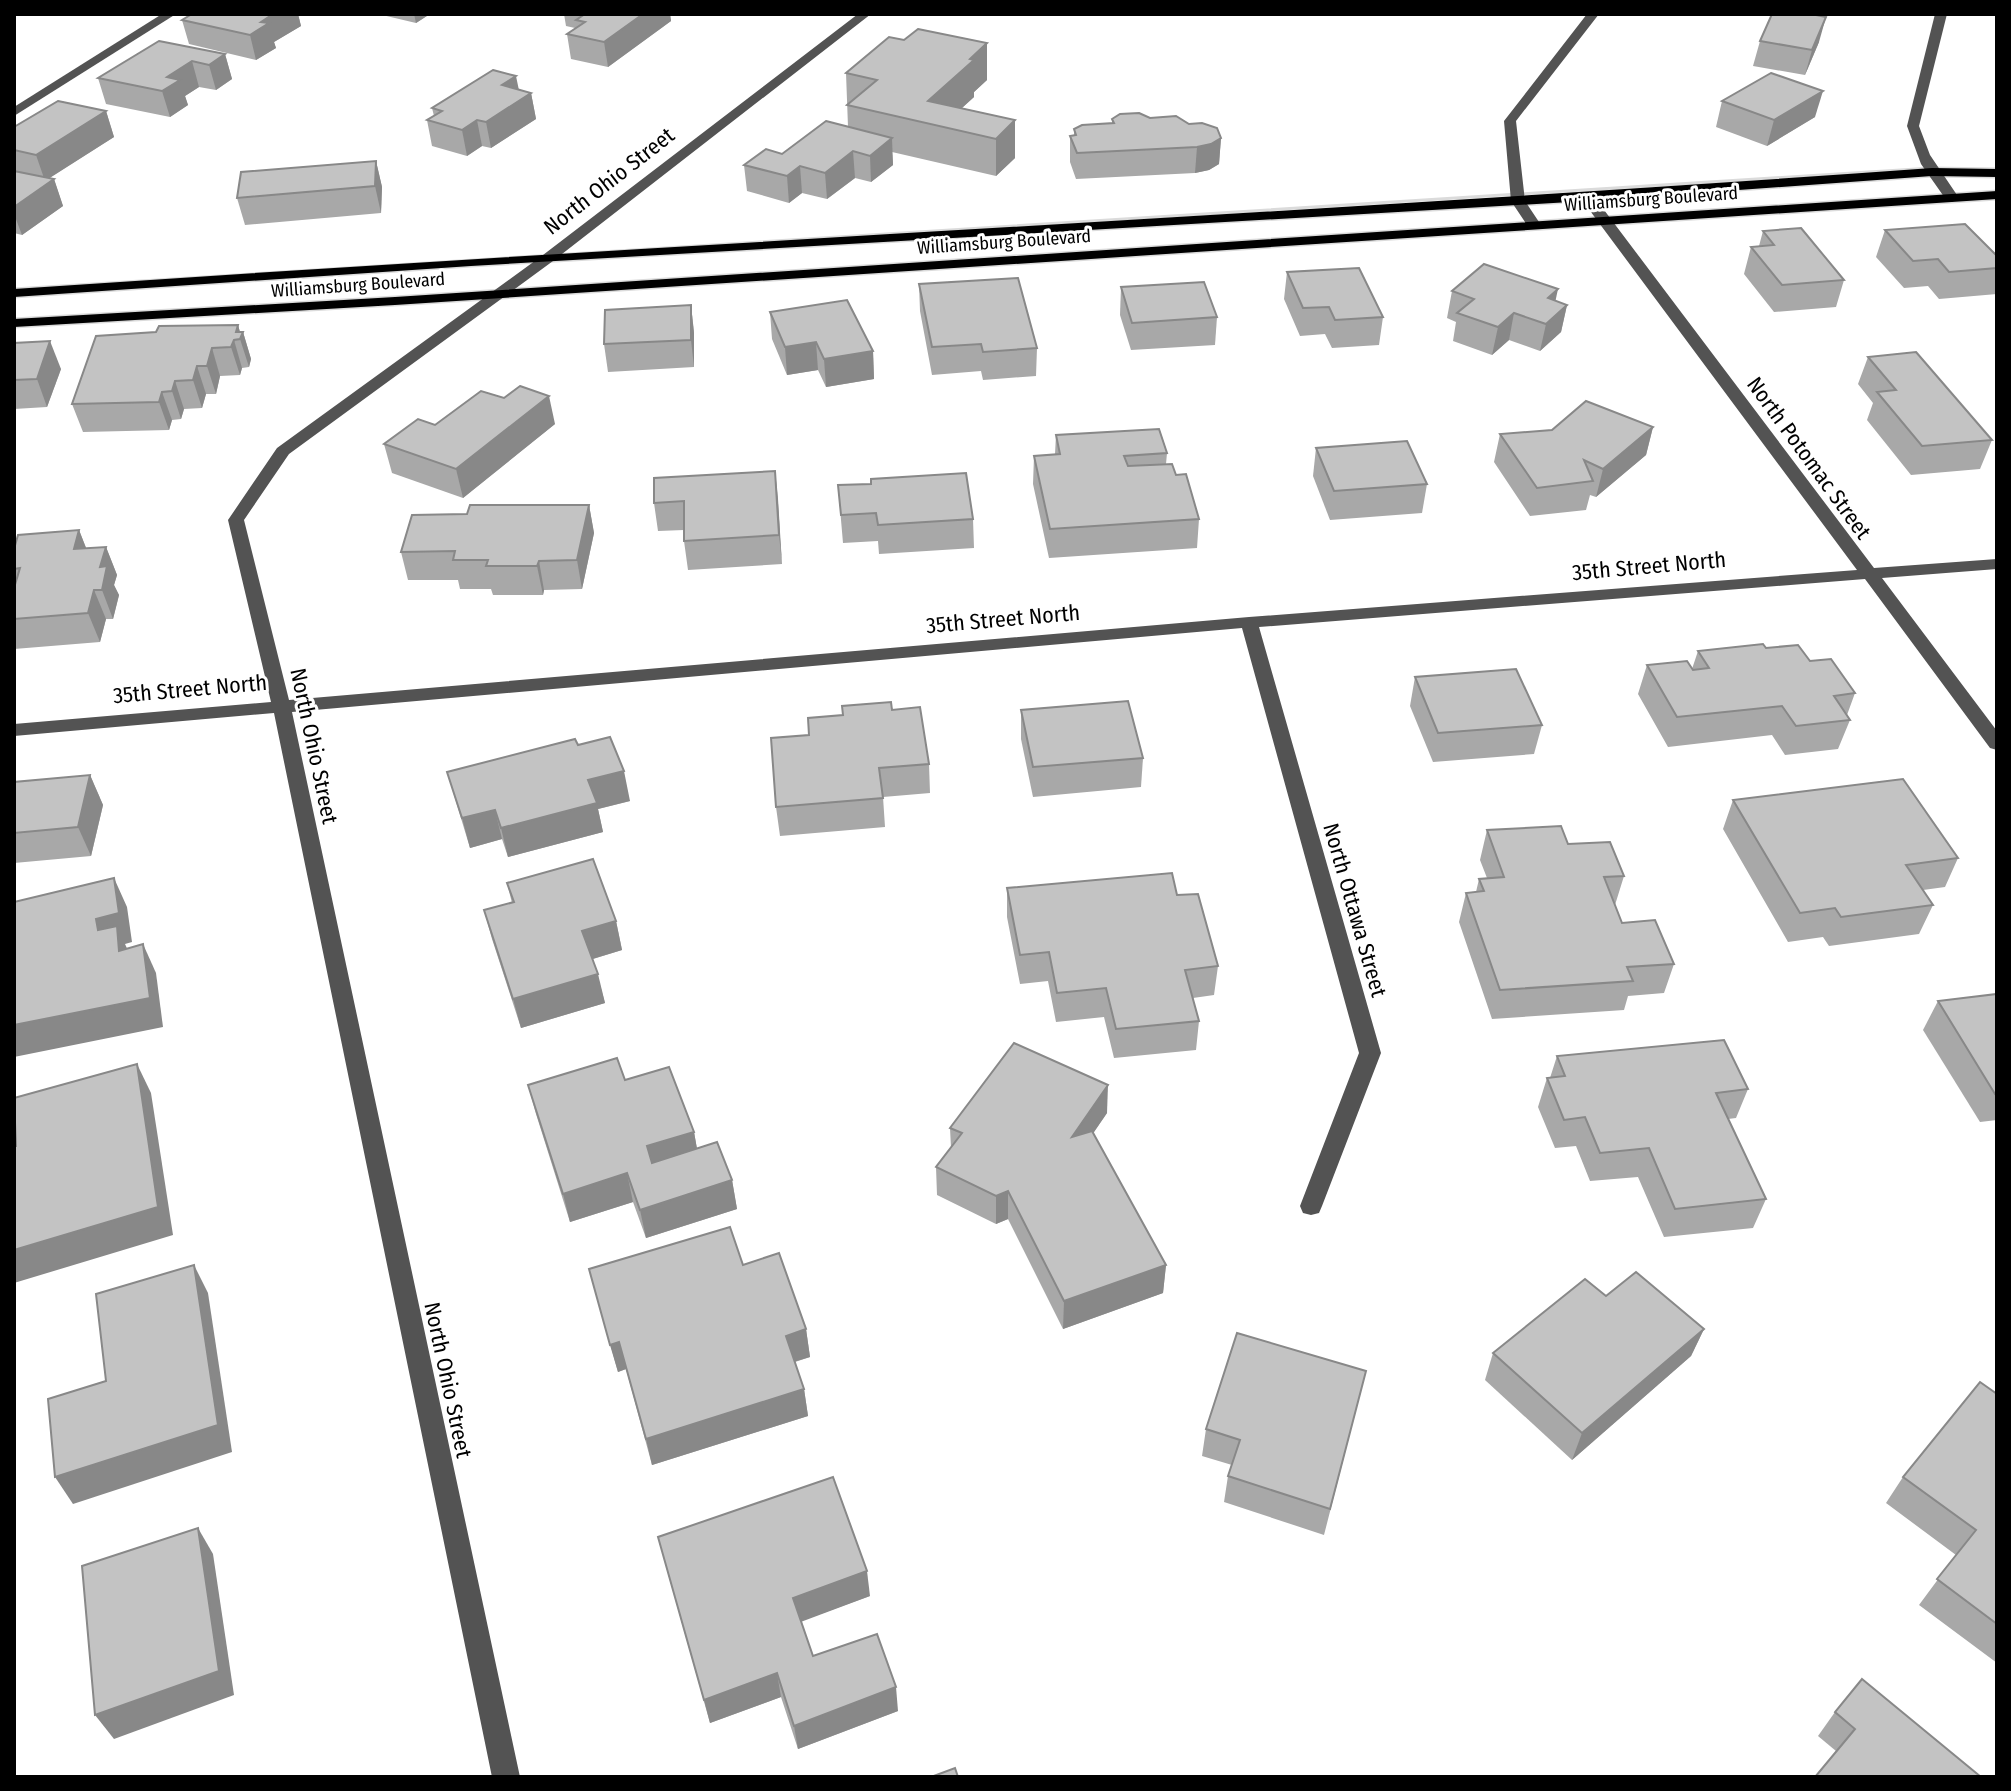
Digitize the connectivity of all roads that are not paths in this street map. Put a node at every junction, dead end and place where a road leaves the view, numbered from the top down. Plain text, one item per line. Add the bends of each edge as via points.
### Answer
1 (170, 14) edge
2 (865, 14) edge
3 (1593, 14) edge
4 (1941, 14) edge
5 (14, 112) edge
6 (1932, 172) junction
7 (1997, 173) edge
8 (1997, 195) edge
9 (1587, 197) junction
10 (1952, 198) junction
11 (1518, 201) junction
12 (1606, 220) junction
13 (1534, 225) junction
14 (548, 258) junction
15 (14, 293) edge
16 (500, 293) junction
17 (14, 323) edge
18 (1997, 564) edge
19 (1866, 573) junction
20 (1249, 622) junction
21 (281, 705) junction
22 (14, 730) edge
23 (1997, 744) edge
24 (1311, 1206) dead end
25 (506, 1777) edge

1 - 5 street
2 - 14 street, North Ohio Street
3 - 11 street via 1510,121
4 - 6 street via 1913,126
6 - 7 main road, Williamsburg Boulevard
6 - 9 main road, Williamsburg Boulevard
6 - 10 street
8 - 10 main road, Williamsburg Boulevard
9 - 11 main road, Williamsburg Boulevard
9 - 12 street, North Potomac Street
10 - 12 main road, Williamsburg Boulevard
11 - 13 street
11 - 14 main road, Williamsburg Boulevard
12 - 13 main road, Williamsburg Boulevard
12 - 19 street, North Potomac Street
13 - 16 main road, Williamsburg Boulevard
14 - 15 main road, Williamsburg Boulevard
14 - 16 street, North Ohio Street
16 - 17 main road, Williamsburg Boulevard
16 - 21 street, North Ohio Street via 283,451 236,520
18 - 19 street, 35th Street North
19 - 20 street, 35th Street North
19 - 23 street, North Potomac Street
20 - 21 street, 35th Street North
20 - 24 street, North Ottawa Street via 1370,1053
21 - 22 street, 35th Street North
21 - 25 street, North Ohio Street

